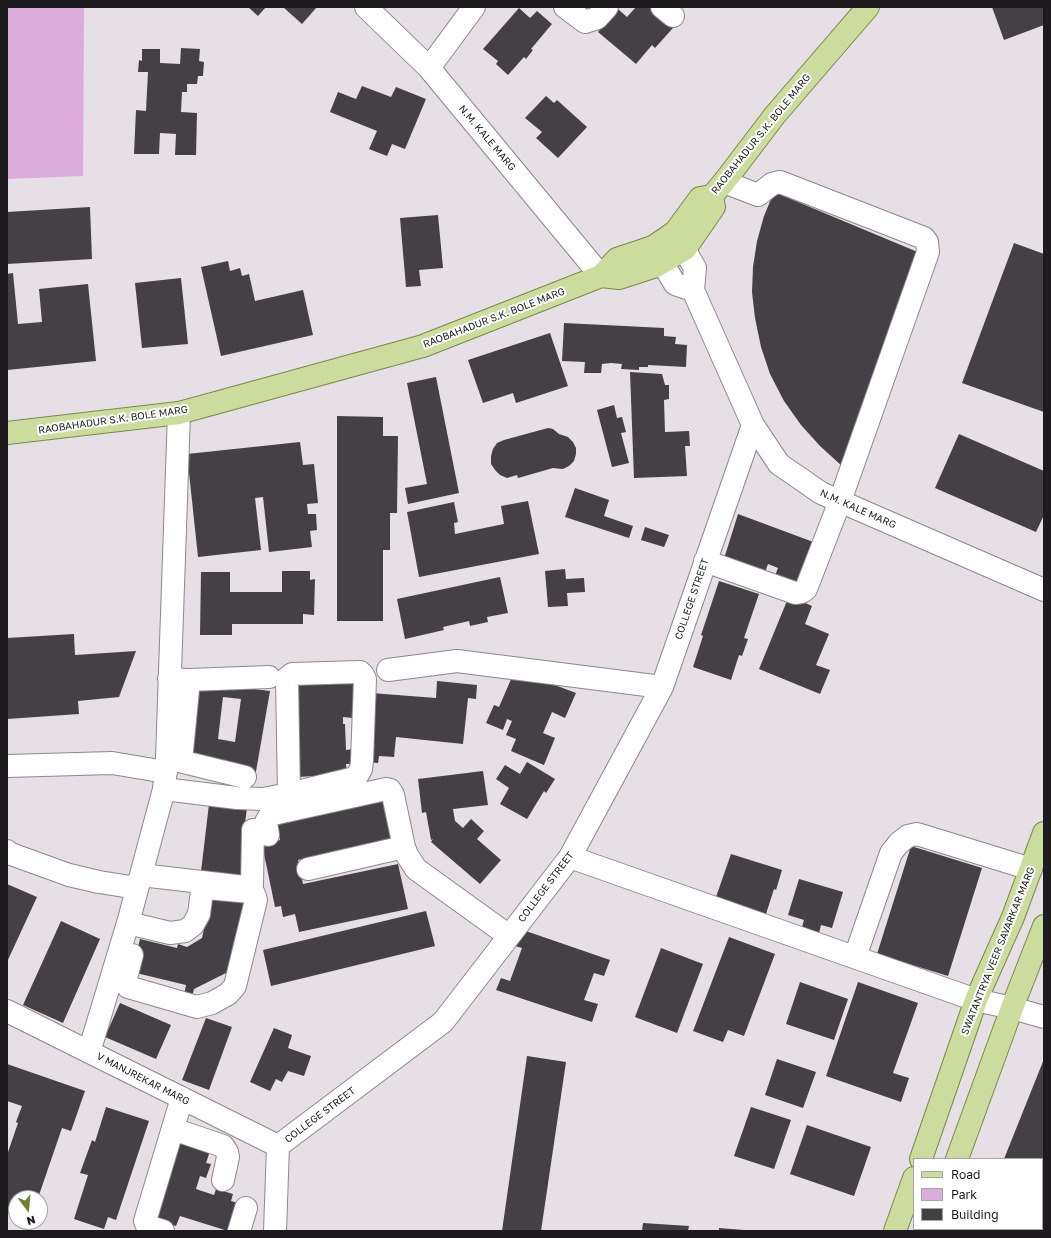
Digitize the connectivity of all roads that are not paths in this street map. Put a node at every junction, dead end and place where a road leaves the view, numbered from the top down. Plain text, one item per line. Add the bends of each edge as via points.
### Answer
1 (366, 7) edge
2 (474, 7) edge
3 (565, 7) edge
4 (607, 7) edge
5 (868, 7) edge
6 (429, 68) junction
7 (718, 189) junction
8 (680, 241) junction
9 (657, 255) junction
10 (601, 276) junction
11 (693, 290) junction
12 (179, 413) junction
13 (753, 424) junction
14 (7, 433) edge
15 (840, 501) junction
16 (705, 561) junction
17 (1044, 590) edge
18 (388, 670) dead end
19 (269, 677) dead end
20 (179, 680) junction
21 (662, 687) junction
22 (7, 766) edge
23 (169, 770) junction
24 (245, 777) dead end
25 (289, 794) junction
26 (1044, 833) edge
27 (404, 847) junction
28 (7, 851) edge
29 (570, 857) junction
30 (308, 869) dead end
31 (1031, 869) junction
32 (139, 881) junction
33 (1044, 926) edge
34 (131, 934) junction
35 (509, 936) junction
36 (855, 957) junction
37 (976, 1000) junction
38 (1012, 1008) junction
39 (7, 1011) edge
40 (1044, 1017) edge
41 (89, 1052) junction
42 (182, 1098) junction
43 (173, 1130) junction
44 (278, 1146) junction
45 (920, 1158) edge
46 (957, 1158) edge
47 (223, 1180) dead end
48 (913, 1181) edge
49 (246, 1208) dead end
50 (164, 1231) edge
51 (239, 1231) edge
52 (275, 1231) edge
53 (895, 1231) edge

1 - 6 street, N.M. KALE MARG
2 - 6 street
3 - 4 street via 585,22 597,18
5 - 7 main road, RAOBAHADUR S.K. BOLE MARG via 775,115
6 - 10 street, N.M. KALE MARG
7 - 8 main road via 714,207
7 - 15 street via 758,195 772,184 780,182 924,238 926,242 928,252
8 - 9 main road, RAOBAHADUR S.K. BOLE MARG
8 - 11 street via 695,268
9 - 10 main road, RAOBAHADUR S.K. BOLE MARG via 617,259
9 - 11 street via 675,284
10 - 12 main road, RAOBAHADUR S.K. BOLE MARG via 423,346
11 - 13 street, N.M. KALE MARG
12 - 14 main road, RAOBAHADUR S.K. BOLE MARG
12 - 20 street
13 - 15 street, N.M. KALE MARG via 779,464 821,493
13 - 16 street, COLLEGE STREET
15 - 16 street via 806,589 802,592 795,593
15 - 17 street, N.M. KALE MARG
16 - 21 street, COLLEGE STREET
18 - 21 street via 457,661
19 - 20 street
20 - 23 street
21 - 29 street, COLLEGE STREET
22 - 23 street via 112,764
23 - 24 street
23 - 25 street via 237,798 264,799
23 - 32 street
25 - 25 street via 287,678 292,674 360,672 365,680 362,761 357,776
26 - 31 main road, SWATANTRYA VEER SAVARKAR MARG
27 - 30 street
27 - 32 street via 393,795 386,789 273,814 260,832 250,886
27 - 35 street via 416,869
28 - 32 street via 69,875 99,882
29 - 35 street, COLLEGE STREET
29 - 36 street
31 - 36 street via 917,834 908,836 891,853
31 - 37 main road, SWATANTRYA VEER SAVARKAR MARG
32 - 34 street
33 - 38 main road
34 - 34 street via 185,931 193,925 199,914 202,891 207,888 250,892 256,900 235,986 228,994 212,1003 197,1007 128,986 126,982
34 - 41 street
35 - 44 street, COLLEGE STREET via 443,1022
36 - 37 street
37 - 38 street
37 - 45 main road, SWATANTRYA VEER SAVARKAR MARG
38 - 40 street
38 - 46 main road
39 - 41 street, V MANJREKAR MARG
41 - 42 street, V MANJREKAR MARG
42 - 43 street
42 - 44 street, V MANJREKAR MARG
43 - 47 street via 223,1146 228,1157
43 - 50 street via 145,1221 147,1226
44 - 52 street, COLLEGE STREET
48 - 53 main road
49 - 51 street

